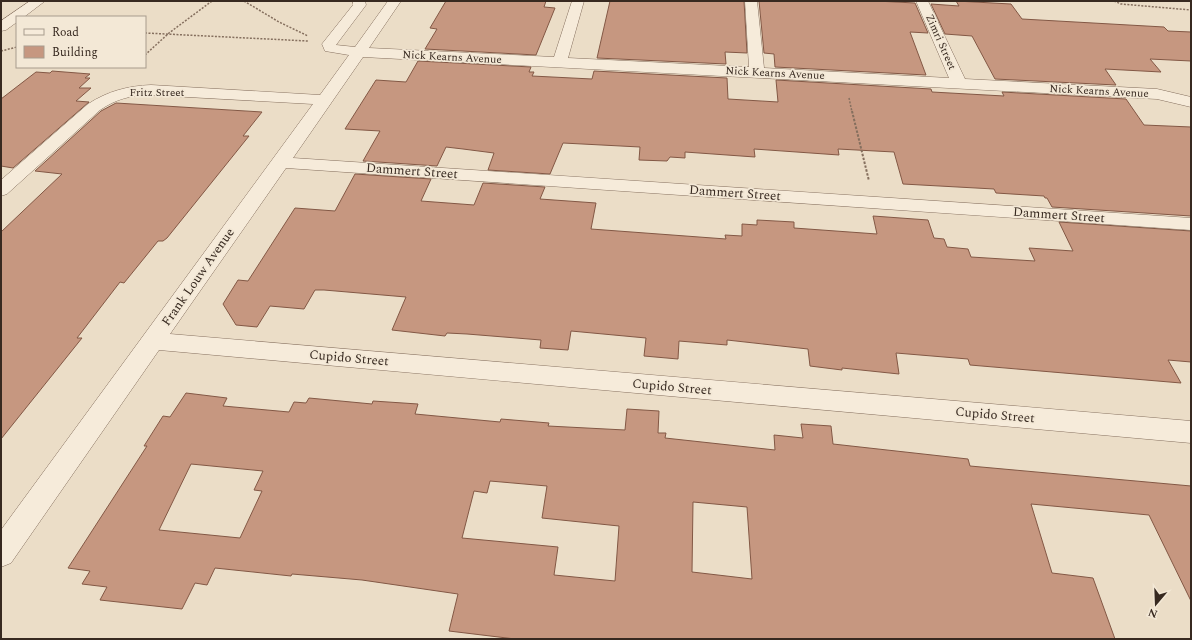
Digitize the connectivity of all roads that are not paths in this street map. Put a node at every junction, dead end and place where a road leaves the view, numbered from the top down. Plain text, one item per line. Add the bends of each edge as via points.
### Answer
1 (24, 1) edge
2 (38, 1) edge
3 (359, 1) edge
4 (395, 1) edge
5 (578, 1) edge
6 (751, 1) edge
7 (922, 1) edge
8 (16, 16) edge
9 (17, 16) edge
10 (1, 27) edge
11 (358, 52) junction
12 (560, 62) junction
13 (757, 72) junction
14 (959, 83) junction
15 (324, 100) junction
16 (1191, 102) edge
17 (280, 162) junction
18 (1, 190) edge
19 (1191, 224) edge
20 (152, 341) junction
21 (1191, 432) edge
22 (1, 553) edge

1 - 2 street
2 - 9 street
3 - 11 street, Nick Kearns Avenue via 360,5 329,46 335,50
4 - 11 street, Frank Louw Avenue
5 - 12 street
6 - 13 street
7 - 14 street, Zimri Street
8 - 10 street
11 - 12 street, Nick Kearns Avenue
11 - 15 street, Frank Louw Avenue
12 - 13 street, Nick Kearns Avenue
13 - 14 street, Nick Kearns Avenue
14 - 16 street, Nick Kearns Avenue via 1161,95
15 - 17 street, Frank Louw Avenue
15 - 18 street, Fritz Street via 151,90 122,92 94,107
17 - 19 street, Dammert Street
17 - 20 street, Frank Louw Avenue
20 - 21 street, Cupido Street
20 - 22 street, Frank Louw Avenue

